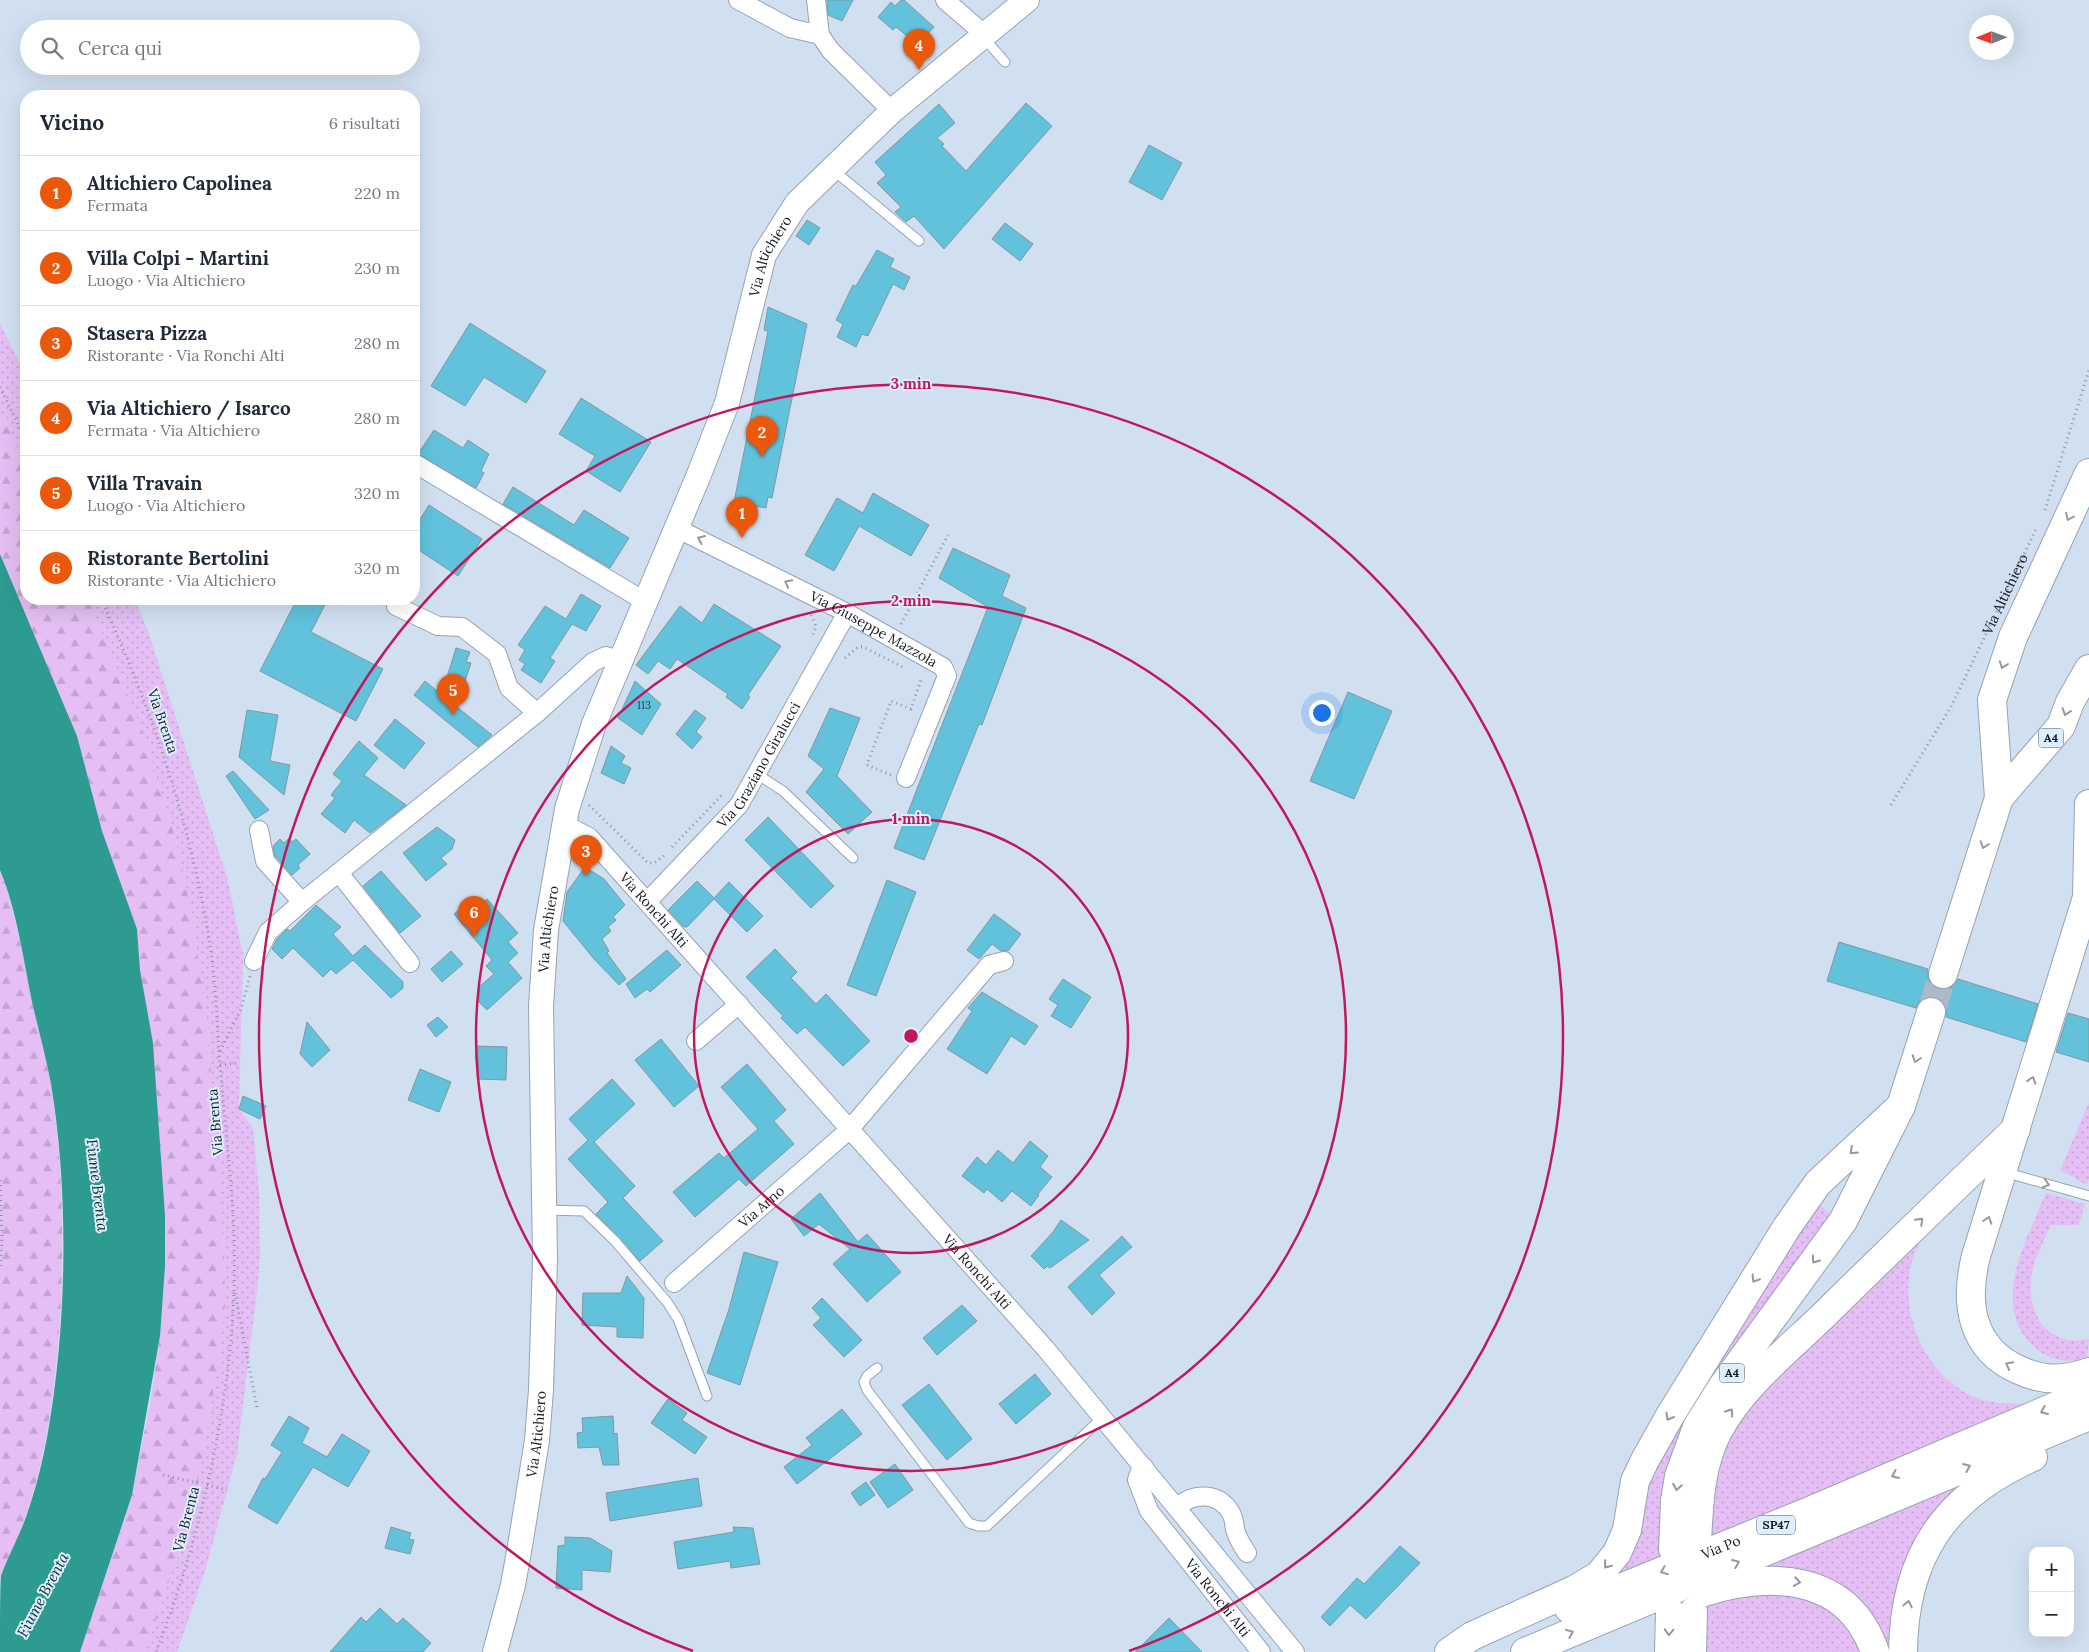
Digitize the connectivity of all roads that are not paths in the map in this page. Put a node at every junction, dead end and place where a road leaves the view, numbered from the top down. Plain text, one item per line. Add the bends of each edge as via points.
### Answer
1 (738, 0) edge
2 (816, 0) edge
3 (945, 0) edge
4 (1027, 0) edge
5 (820, 35) junction
6 (983, 35) junction
7 (1005, 62) dead end
8 (892, 111) junction
9 (832, 169) junction
10 (919, 240) dead end
11 (420, 467) edge
12 (2089, 472) edge
13 (676, 528) junction
14 (646, 602) junction
15 (396, 606) dead end
16 (847, 613) junction
17 (622, 660) junction
18 (2089, 670) edge
19 (536, 714) junction
20 (757, 774) junction
21 (902, 778) road end
22 (1999, 798) junction
23 (2089, 804) edge
24 (563, 826) junction
25 (258, 830) dead end
26 (853, 858) dead end
27 (339, 873) junction
28 (2088, 894) edge
29 (302, 902) junction
30 (647, 902) junction
31 (254, 961) road end
32 (1004, 961) dead end
33 (410, 963) dead end
34 (1943, 974) tunnel mouth
35 (739, 1004) junction
36 (1931, 1012) tunnel mouth
37 (696, 1041) dead end
38 (1901, 1106) junction
39 (2018, 1127) junction
40 (849, 1130) junction
41 (2003, 1172) junction
42 (2089, 1196) edge
43 (543, 1210) junction
44 (674, 1283) dead end
45 (877, 1368) dead end
46 (2089, 1372) edge
47 (2089, 1392) edge
48 (707, 1396) dead end
49 (1104, 1416) junction
50 (2089, 1416) edge
51 (2089, 1432) edge
52 (1144, 1467) junction
53 (1177, 1507) junction
54 (1248, 1553) dead end
55 (1613, 1616) junction
56 (495, 1652) edge
57 (1261, 1652) edge
58 (1295, 1652) edge
59 (1449, 1652) edge
60 (1461, 1652) edge
61 (1525, 1652) edge
62 (1669, 1652) edge
63 (1692, 1652) edge
64 (1876, 1652) edge
65 (1903, 1652) edge

1 - 5 street via 790,28
2 - 5 street
3 - 6 street
4 - 6 street, Via Altichiero
5 - 8 street via 831,51
6 - 7 lane
6 - 8 street, Via Altichiero
8 - 9 street, Via Altichiero
9 - 10 lane
9 - 13 street, Via Altichiero via 797,203 764,255 727,403
11 - 14 street
12 -> 22 highway via 2013,637 1992,700
13 - 14 street, Via Altichiero
16 -> 13 street, Via Giuseppe Mazzola
14 - 17 street, Via Altichiero
15 - 19 street via 438,626 462,627 497,654 509,688
16 - 20 street, Via Graziano Giralucci
16 - 21 street, Via Giuseppe Mazzola via 943,667 947,676
17 - 19 street via 606,656 593,662
17 - 24 street, Via Altichiero via 594,724
18 -> 22 highway, A4 via 2070,702 2061,726
19 - 27 street
20 - 26 lane via 783,791
20 - 30 street, Via Graziano Giralucci via 730,816
22 -> 34 highway, A4
23 - 28 highway
24 - 30 street, Via Ronchi Alti via 589,837
24 - 43 street, Via Altichiero via 547,922 541,1006
25 - 29 street via 265,861
27 - 29 street
27 - 33 street
39 -> 28 highway
29 - 31 street via 268,932
30 - 35 street, Via Ronchi Alti
32 - 40 street via 990,965
35 - 37 street
35 - 40 street, Via Ronchi Alti
36 -> 38 highway, A4
38 -> 39 highway, A4 via 1843,1221 1722,1387 1697,1427 1679,1476 1685,1545 1703,1472 1718,1432 1731,1411 1774,1364
38 -> 59 highway via 1818,1183 1787,1227 1645,1460 1635,1481 1627,1530 1617,1553 1599,1575 1574,1590 1472,1636
39 - 41 highway
40 - 44 street, Via Arno
40 - 49 street, Via Ronchi Alti via 978,1280
41 -> 42 lane
46 -> 41 highway via 2066,1379 2046,1380 2029,1375 2004,1364 1979,1335 1972,1312 1972,1273
43 - 48 lane via 584,1211 615,1241 678,1319
43 - 56 street, Via Altichiero via 544,1322 537,1440 513,1585
45 - 49 lane via 864,1382 867,1390 969,1523 978,1526 987,1526
47 -> 60 highway, Via Po / SP47 via 1805,1513
49 - 52 street, Via Ronchi Alti
55 -> 50 highway, Via Po / SP47
65 -> 51 highway via 1904,1620 1912,1582 1930,1542 1953,1510 1968,1495 2000,1474
52 - 53 street, Via Ronchi Alti
52 - 57 street, Via Ronchi Alti via 1137,1480 1150,1511
53 - 54 street via 1185,1500 1199,1496 1212,1496 1223,1502 1232,1514 1238,1540
53 - 58 street, Via Ronchi Alti
61 -> 55 highway, Via Po / SP47
55 -> 64 highway via 1631,1614 1736,1584 1783,1580 1802,1582 1836,1597 1847,1607 1860,1621
63 -> 62 highway via 1682,1612

